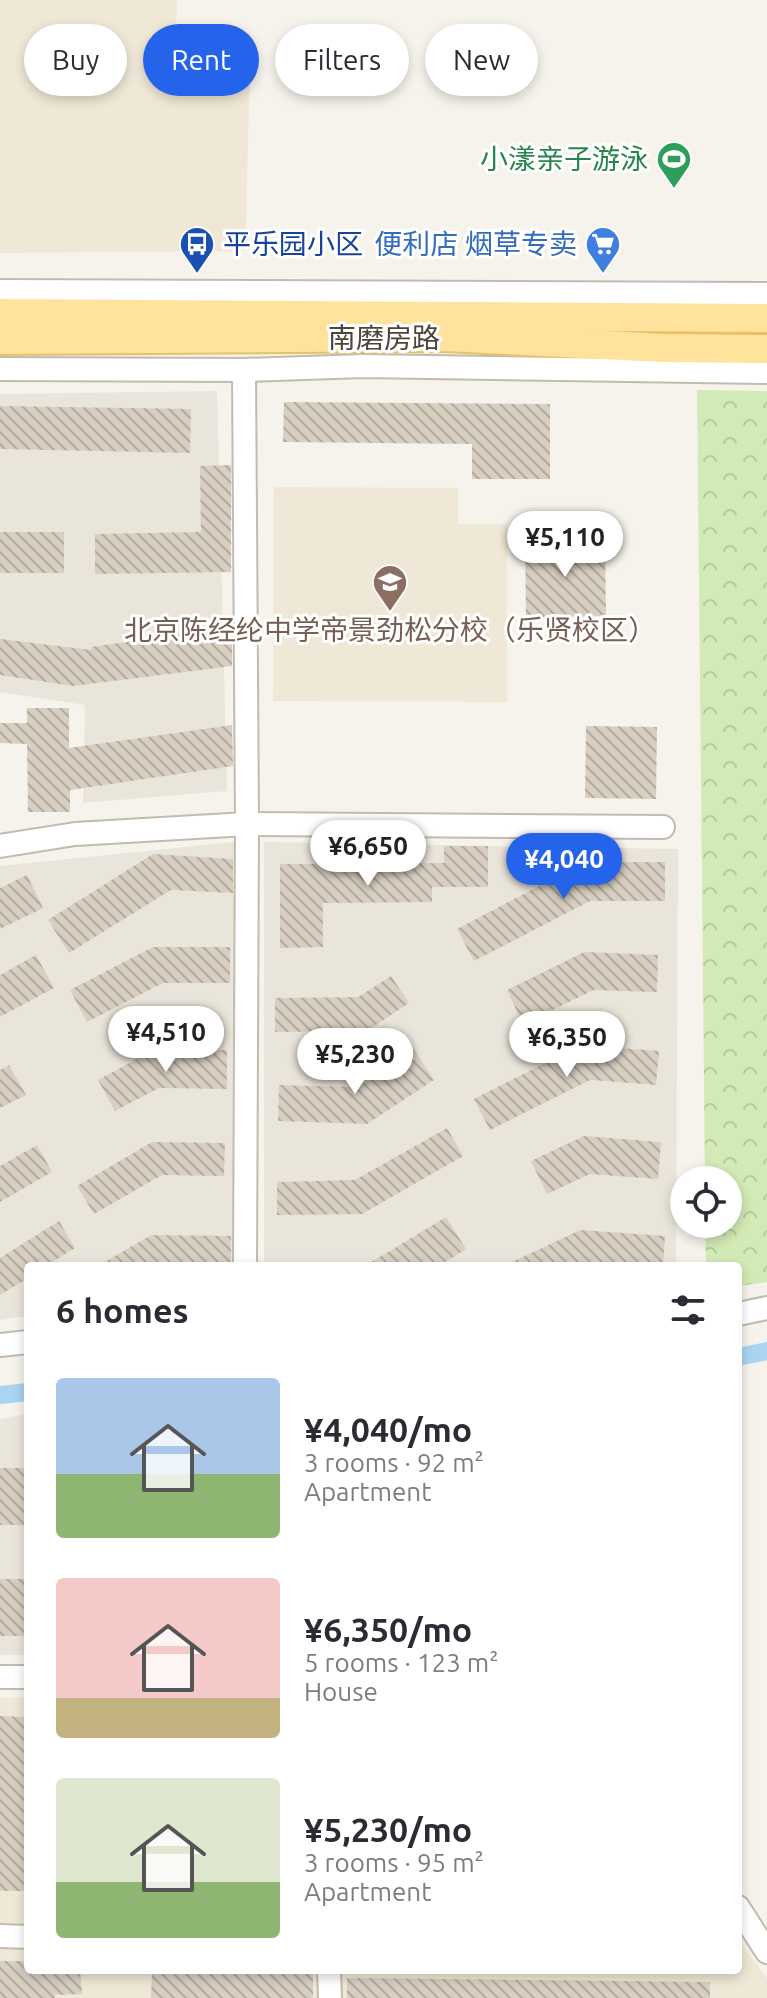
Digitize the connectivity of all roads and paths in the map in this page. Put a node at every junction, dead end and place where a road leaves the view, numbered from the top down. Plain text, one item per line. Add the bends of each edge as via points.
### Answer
1 (0, 291) edge
2 (367, 293) junction
3 (767, 294) edge
4 (0, 313) edge
5 (476, 315) junction
6 (767, 318) edge
7 (446, 337) junction
8 (0, 340) edge
9 (767, 349) edge
10 (363, 366) junction
11 (0, 369) edge
12 (244, 370) junction
13 (767, 372) edge
14 (247, 824) junction
15 (663, 827) dead end
16 (0, 846) edge
17 (245, 1262) edge
18 (767, 1308) edge
19 (742, 1313) edge
20 (24, 1342) edge
21 (0, 1345) edge
22 (0, 1677) edge
23 (24, 1677) edge
24 (742, 1913) edge
25 (0, 1936) edge
26 (24, 1937) edge
27 (767, 1952) edge
28 (329, 1974) edge
29 (330, 1998) edge

1 - 2 street
2 - 3 street
2 - 5 street
4 - 5 main road, 南磨房路
5 - 6 main road, 南磨房路
7 - 8 main road, 南磨房路
7 - 9 main road, 南磨房路
7 - 10 street
10 - 12 street
10 - 13 street
11 - 12 street
12 - 14 street
14 - 15 street
14 - 16 street via 75,834
14 - 17 street
18 - 19 street
20 - 21 street
22 - 23 street
24 - 27 street
25 - 26 street
28 - 29 street

